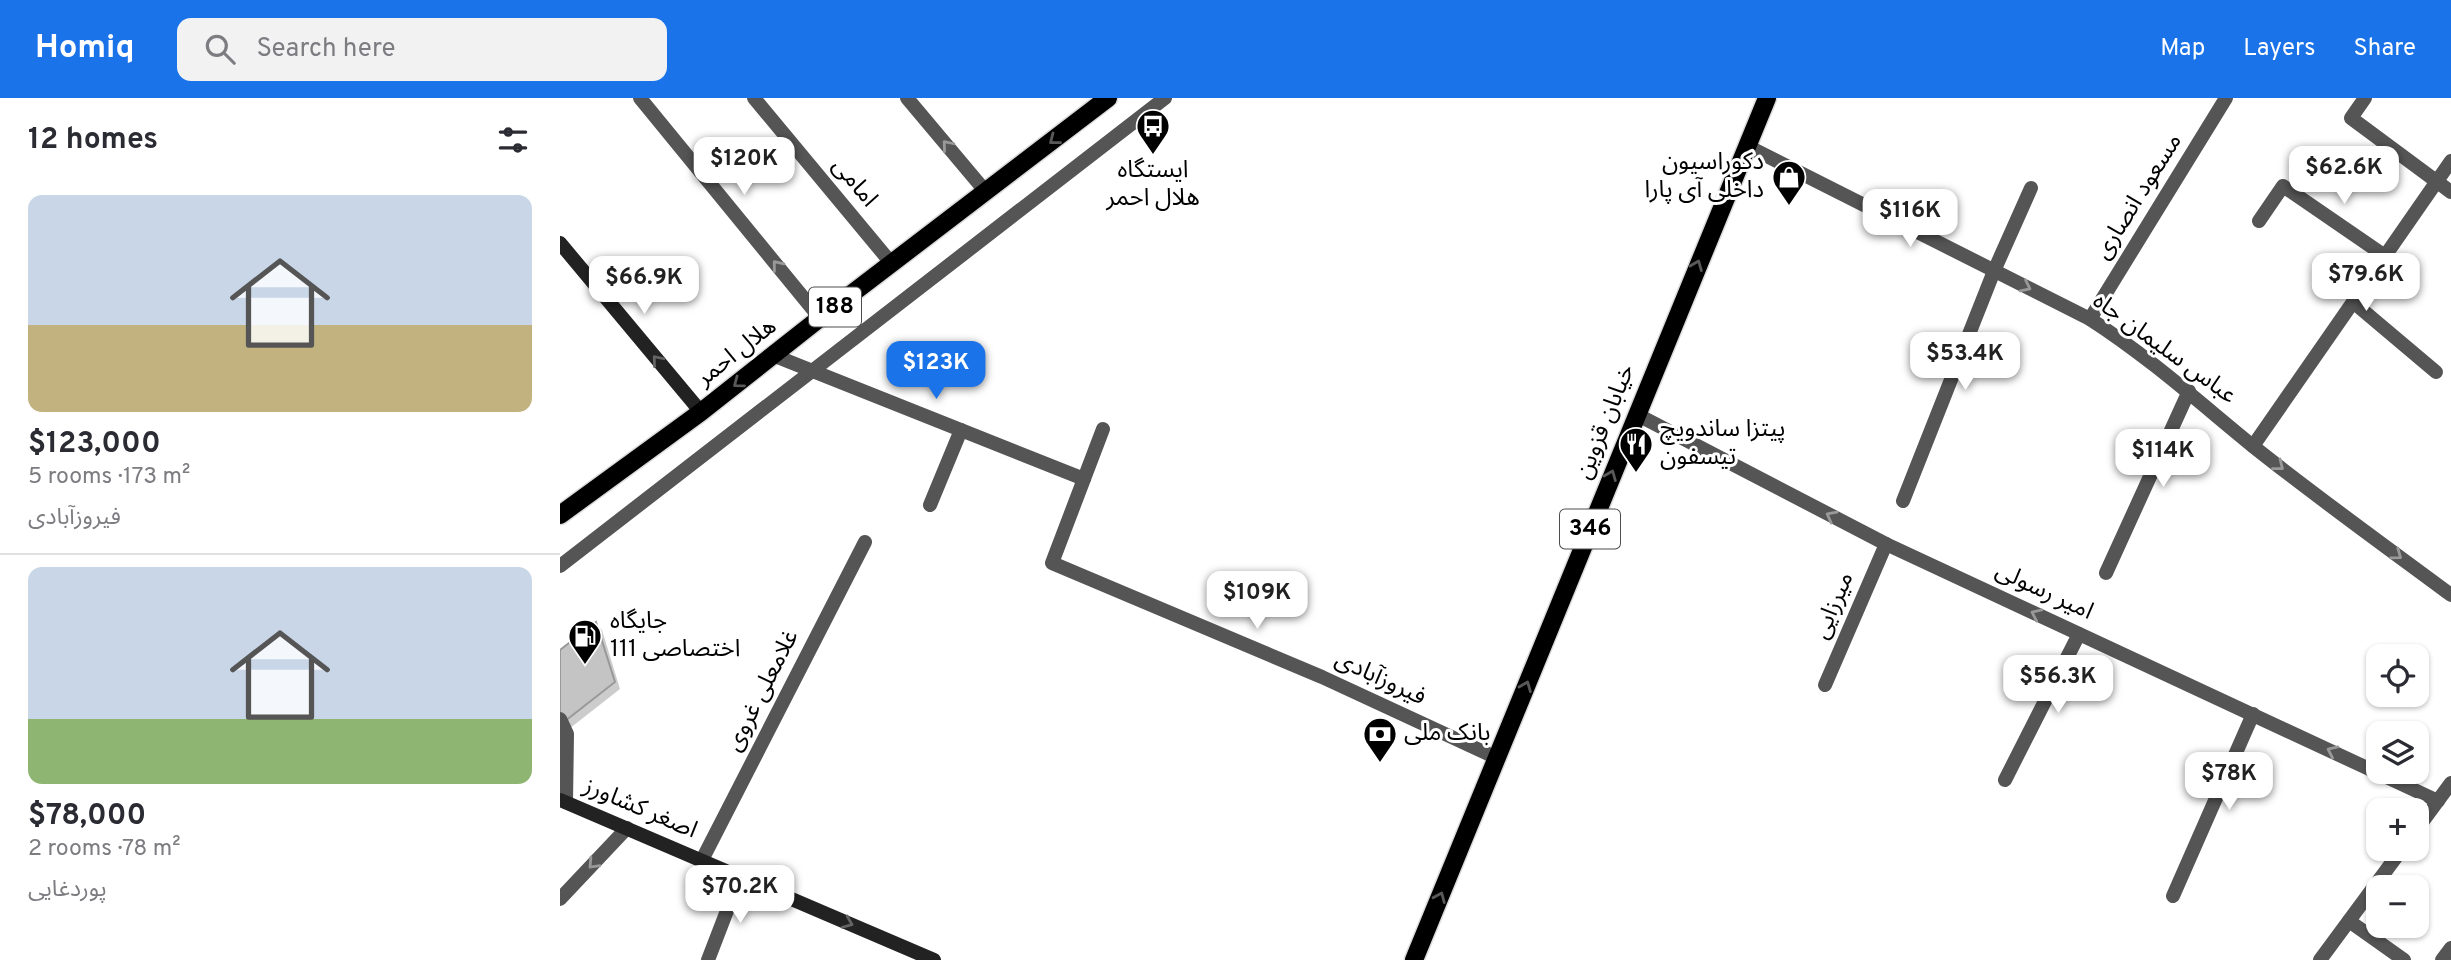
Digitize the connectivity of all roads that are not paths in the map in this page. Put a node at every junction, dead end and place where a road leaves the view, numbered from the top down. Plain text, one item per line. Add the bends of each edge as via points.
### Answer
1 (640, 98) edge
2 (754, 98) edge
3 (908, 98) edge
4 (1108, 98) edge
5 (1165, 98) edge
6 (1767, 98) edge
7 (2226, 98) edge
8 (2365, 98) edge
9 (1747, 146) junction
10 (2451, 161) edge
11 (2437, 181) junction
12 (2031, 188) dead end
13 (986, 192) junction
14 (2451, 192) edge
15 (2259, 221) dead end
16 (560, 243) edge
17 (2385, 256) junction
18 (892, 264) junction
19 (1994, 271) junction
20 (2353, 302) junction
21 (820, 318) junction
22 (2090, 319) junction
23 (775, 356) junction
24 (813, 371) junction
25 (2436, 372) dead end
26 (2189, 391) junction
27 (701, 412) junction
28 (1636, 414) junction
29 (1103, 429) dead end
30 (961, 430) junction
31 (2253, 446) junction
32 (1084, 479) junction
33 (1903, 501) dead end
34 (930, 505) dead end
35 (560, 515) edge
36 (865, 542) dead end
37 (1886, 544) junction
38 (560, 566) edge
39 (2106, 573) dead end
40 (2451, 595) edge
41 (2079, 634) junction
42 (1825, 685) dead end
43 (2253, 715) junction
44 (560, 719) edge
45 (1497, 758) junction
46 (2006, 780) dead end
47 (2451, 783) edge
48 (563, 801) edge
49 (2438, 801) junction
50 (2429, 813) edge
51 (627, 828) junction
52 (702, 860) junction
53 (2393, 861) edge
54 (740, 877) junction
55 (2173, 896) dead end
56 (560, 899) edge
57 (2349, 921) junction
58 (2451, 948) edge
59 (708, 960) edge
60 (934, 960) edge
61 (1413, 960) edge
62 (2320, 960) edge
63 (2404, 960) edge
64 (2442, 960) edge

21 -> 1 street
2 - 18 street, امامی
13 -> 3 street
4 -> 13 main road, هلال احمر / 188
5 - 24 street
6 - 9 main road, خیابان قزوین / 346
7 - 22 street, مسعود انصاری
8 - 11 street via 2351,118
9 - 19 street, عباس سلیمان جاه
28 -> 9 main road, خیابان قزوین / 346
10 - 11 street
11 - 14 street
11 - 17 street
12 - 19 street
13 - 18 main road, هلال احمر / 188
15 - 17 street via 2283,186
27 -> 16 street
17 - 20 street
18 - 21 main road, هلال احمر / 188
19 -> 22 street, عباس سلیمان جاه
19 - 33 street
20 - 25 street
20 - 31 street
21 - 23 main road, هلال احمر / 188
22 - 26 street, عباس سلیمان جاه
23 - 24 street
23 -> 27 main road, هلال احمر / 188
24 - 30 street
24 - 38 street
26 - 31 street, عباس سلیمان جاه
26 - 39 street
27 - 35 main road, هلال احمر / 188
37 -> 28 street, امیر رسولی
45 -> 28 main road, خیابان قزوین / 346
29 - 32 street
30 - 32 street
30 - 34 street
31 -> 40 street, عباس سلیمان جاه
32 - 45 street, فیروزآبادی via 1052,563 1322,677
36 - 52 street, غلامعلی غروی
41 -> 37 street, امیر رسولی
37 - 42 street, میرزایی
41 - 43 street, امیر رسولی
41 - 46 street
49 -> 43 street, امیر رسولی
43 - 55 street
44 - 48 street via 567,734
61 -> 45 main road, خیابان قزوین / 346
47 - 49 street
48 - 51 street, اصغر کشاورز
49 - 50 street
51 - 52 street, اصغر کشاورز
51 -> 56 street
52 - 54 street, اصغر کشاورز
53 - 57 street
54 - 59 street
54 -> 60 street, اصغر کشاورز
57 - 62 street
57 - 63 street
58 - 64 street

